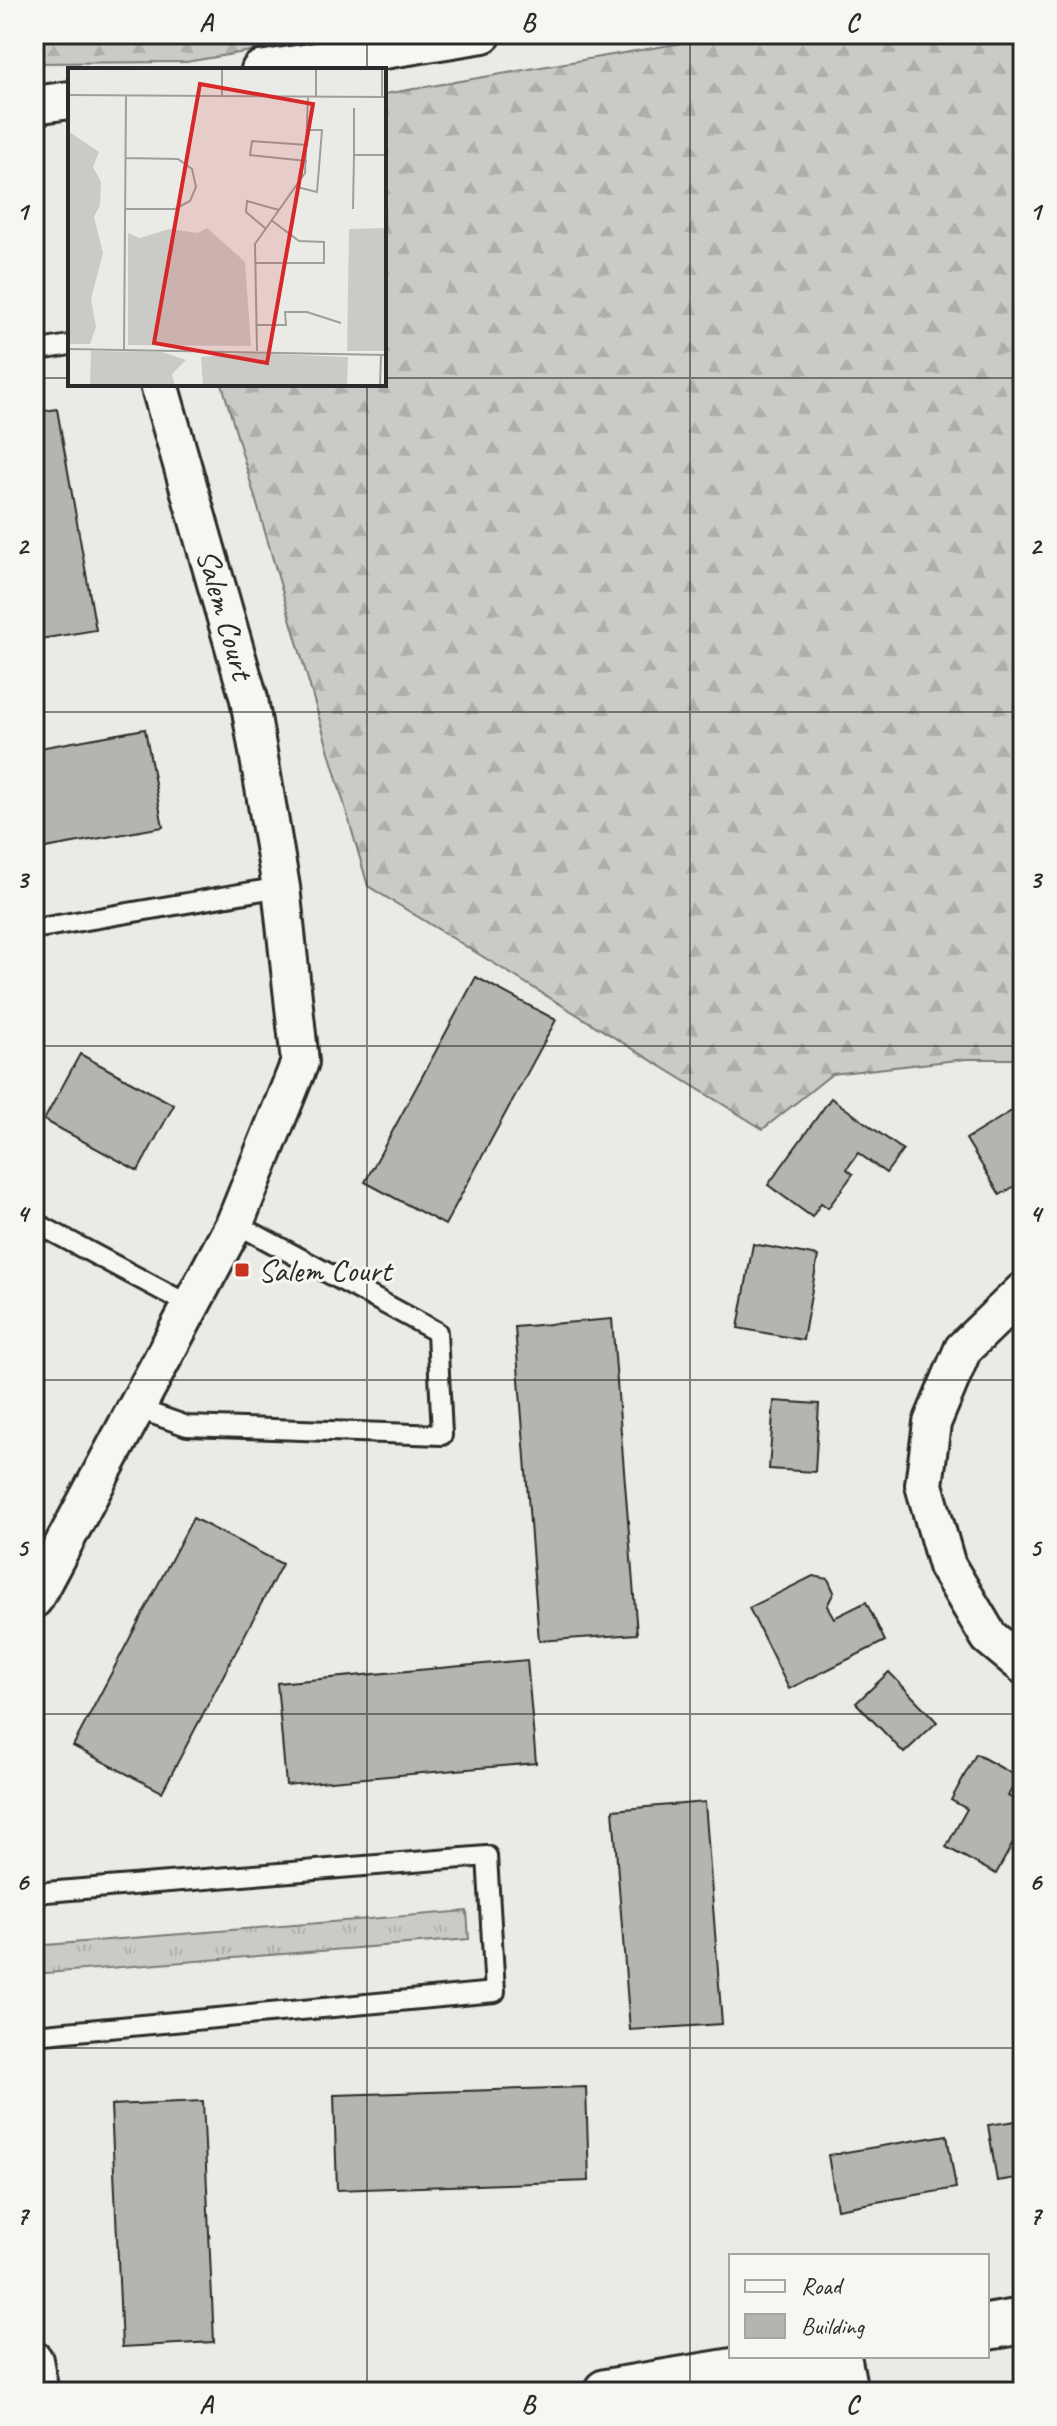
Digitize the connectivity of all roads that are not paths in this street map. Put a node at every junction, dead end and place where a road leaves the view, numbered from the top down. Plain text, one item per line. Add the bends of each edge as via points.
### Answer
1 (483, 34) edge
2 (272, 68) edge
3 (68, 100) edge
4 (34, 105) edge
5 (68, 345) edge
6 (34, 351) edge
7 (160, 386) edge
8 (281, 887) junction
9 (34, 929) edge
10 (34, 1222) edge
11 (235, 1223) junction
12 (1023, 1291) edge
13 (191, 1306) junction
14 (136, 1408) junction
15 (34, 1599) edge
16 (1023, 1665) edge
17 (34, 1893) edge
18 (34, 2035) edge
19 (1023, 2321) edge
20 (989, 2327) edge
21 (812, 2358) edge
22 (838, 2358) edge
23 (34, 2360) edge
24 (40, 2392) edge
25 (606, 2392) edge
26 (845, 2392) edge

1 - 2 street
3 - 4 street
5 - 6 lane
7 - 8 street, Salem Court via 249,699
8 - 9 lane
8 - 11 street, Salem Court via 300,1062
10 - 13 lane
11 - 13 street, Salem Court
11 - 14 lane via 437,1332 442,1435 187,1426
12 - 16 street via 963,1349 932,1423 924,1485 947,1566 989,1637
13 - 14 street, Salem Court
14 - 15 street, Salem Court
17 - 18 lane via 487,1856 495,1992
19 - 20 street
21 - 25 street
22 - 26 street
23 - 24 street

